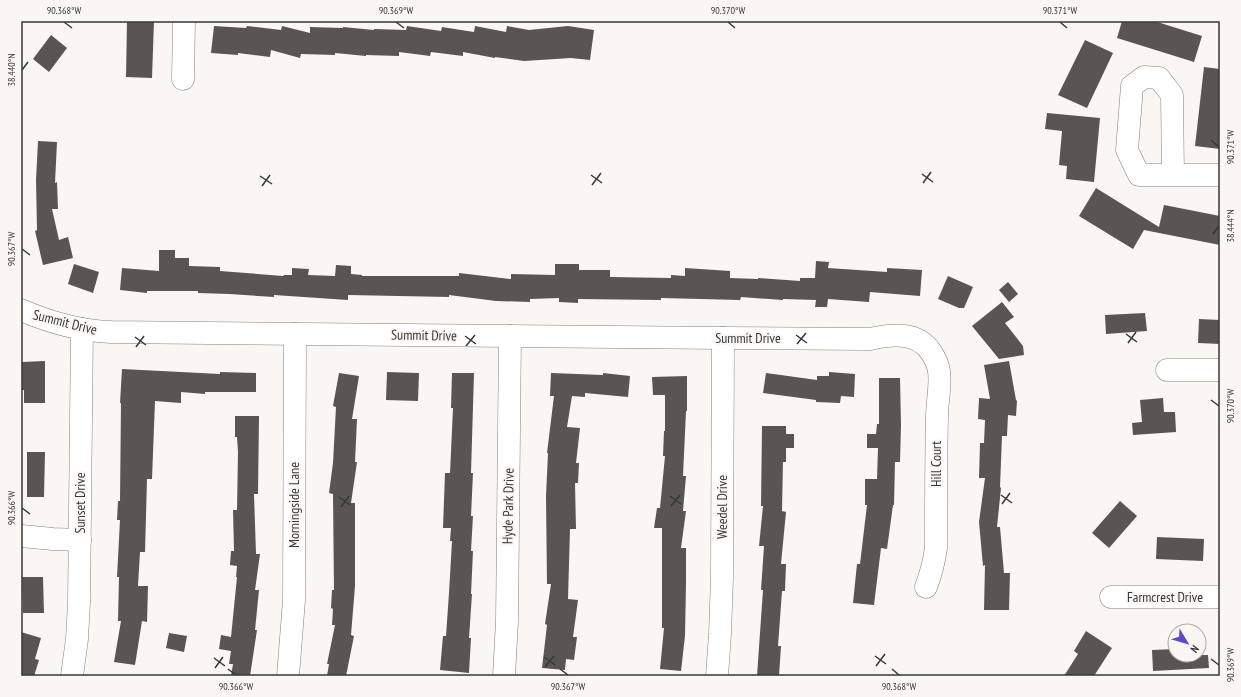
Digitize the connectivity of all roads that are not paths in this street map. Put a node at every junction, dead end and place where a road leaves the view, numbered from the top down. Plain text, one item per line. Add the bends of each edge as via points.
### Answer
1 (184, 21) edge
2 (183, 79) dead end
3 (1173, 175) dead end
4 (1220, 175) edge
5 (21, 310) edge
6 (82, 329) junction
7 (295, 334) junction
8 (510, 336) junction
9 (723, 338) junction
10 (924, 344) joint
11 (1167, 370) dead end
12 (1220, 370) edge
13 (21, 536) edge
14 (80, 540) junction
15 (926, 587) dead end
16 (1111, 597) dead end
17 (1220, 597) edge
18 (72, 676) edge
19 (288, 676) edge
20 (504, 676) edge
21 (717, 676) edge

1 - 2 street
3 - 4 street
5 - 6 street, Summit Drive
6 - 7 street, Summit Drive via 111,332
6 - 14 street, Sunset Drive
7 - 8 street, Summit Drive
7 - 19 street, Morningside Lane via 294,600
8 - 9 street, Summit Drive
8 - 20 street, Hyde Park Drive via 507,620
9 - 10 street, Summit Drive via 870,339 900,334
9 - 21 street, Weedel Drive via 722,577
10 - 15 street, Hill Court via 936,360 940,381 937,414 936,548
11 - 12 street
13 - 14 street
14 - 18 street, Sunset Drive via 79,619
16 - 17 street, Farmcrest Drive

